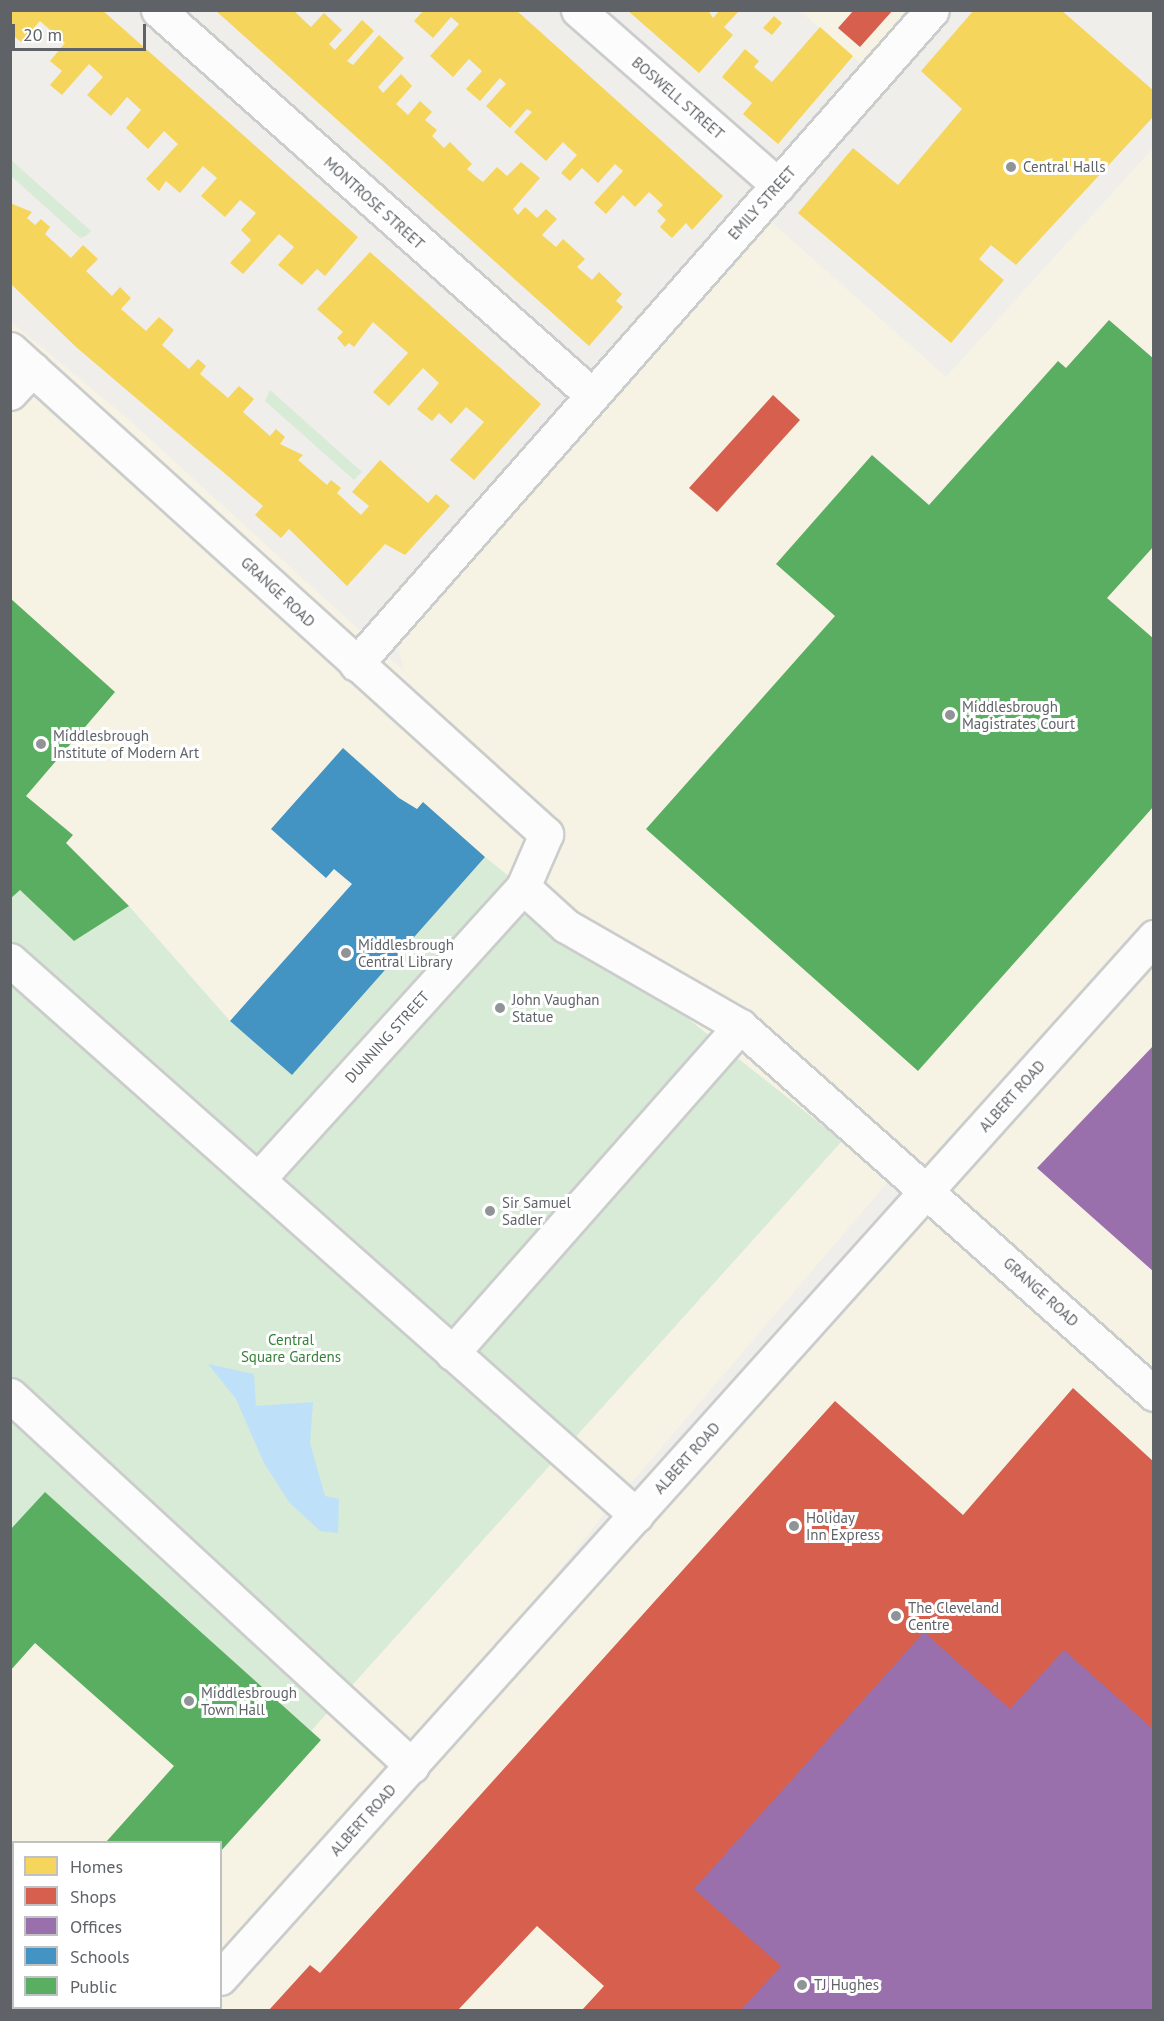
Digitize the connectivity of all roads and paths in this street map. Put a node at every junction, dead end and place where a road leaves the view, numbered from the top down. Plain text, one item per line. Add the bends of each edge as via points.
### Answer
1 (158, 10) edge
2 (578, 10) edge
3 (932, 10) edge
4 (778, 185) junction
5 (21, 359) edge
6 (10, 393) edge
7 (592, 395) junction
8 (356, 664) junction
9 (546, 834) joint
10 (523, 887) junction
11 (1154, 937) edge
12 (10, 960) edge
13 (740, 1026) junction
14 (260, 1177) junction
15 (928, 1191) junction
16 (452, 1353) junction
17 (1154, 1394) edge
18 (13, 1401) edge
19 (636, 1515) junction
20 (412, 1766) junction
21 (222, 1976) edge

1 - 7 street, MONTROSE STREET
2 - 4 street, BOSWELL STREET
3 - 4 street, EMILY STREET
4 - 7 street, EMILY STREET
5 - 6 street
5 - 8 street, GRANGE ROAD
7 - 8 street, EMILY STREET
8 - 9 street, GRANGE ROAD
9 - 10 street, DUNNING STREET
10 - 13 street, GRANGE ROAD via 566,926
10 - 14 street, DUNNING STREET
11 - 15 street, ALBERT ROAD
12 - 14 street
13 - 15 street, GRANGE ROAD
13 - 16 street
14 - 16 street
15 - 17 street, GRANGE ROAD
15 - 19 street, ALBERT ROAD
16 - 19 street
18 - 20 street
19 - 20 street, ALBERT ROAD
20 - 21 street, ALBERT ROAD

